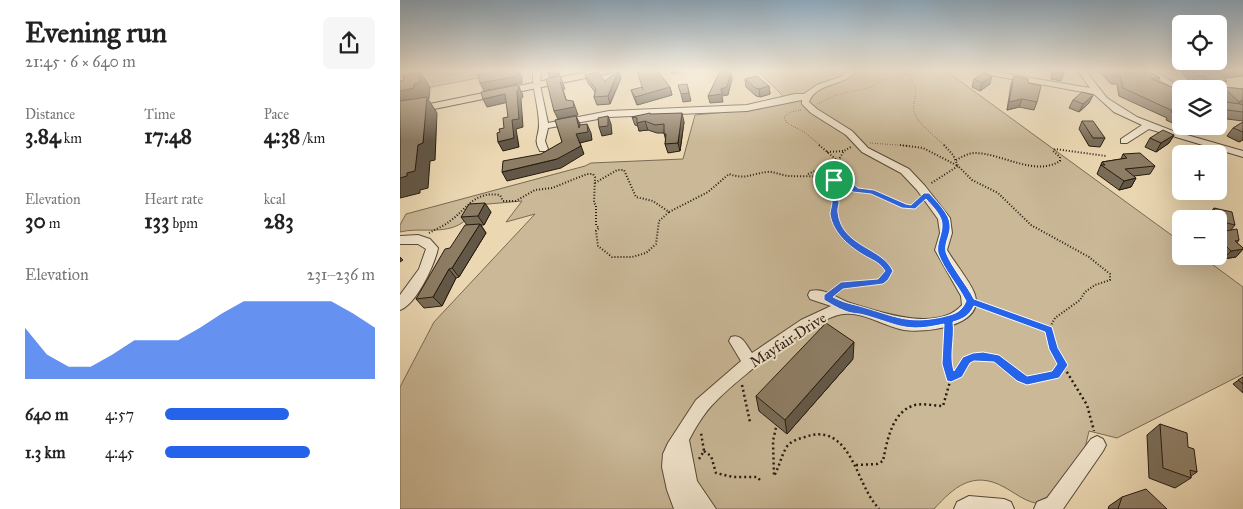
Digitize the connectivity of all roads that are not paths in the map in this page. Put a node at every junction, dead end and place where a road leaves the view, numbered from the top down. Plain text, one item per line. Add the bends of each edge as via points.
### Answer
1 (493, 94) edge
2 (538, 94) edge
3 (810, 94) edge
4 (1100, 94) edge
5 (808, 102) junction
6 (400, 113) edge
7 (1150, 124) junction
8 (544, 126) junction
9 (1124, 141) dead end
10 (543, 149) dead end
11 (1243, 154) edge
12 (400, 240) edge
13 (821, 297) road end
14 (400, 304) edge
15 (848, 308) junction
16 (736, 341) dead end
17 (752, 364) junction
18 (680, 440) junction
19 (1097, 445) road end
20 (684, 509) edge
21 (706, 509) edge
22 (964, 509) edge
23 (1004, 509) edge
24 (1044, 509) edge

1 - 6 main road
2 - 8 street
3 - 5 street
4 - 7 street via 1109,104
5 - 8 street via 795,97 747,108 609,114
5 - 15 street via 849,133 865,150 905,171 927,194 946,225 941,250 945,260 970,301 967,311 960,316 924,325 909,325
7 - 9 street
7 - 11 street
8 - 10 street via 540,141
12 - 14 street via 416,239 430,244 432,248 416,283
13 - 15 street
15 - 17 street, Mayfair Drive via 823,315
16 - 17 street
17 - 18 street, Mayfair Drive via 715,391 701,406
18 - 20 street, Mayfair Drive via 672,455 672,464
18 - 21 street via 685,477
19 - 24 street via 1054,505
22 - 23 street via 969,505

